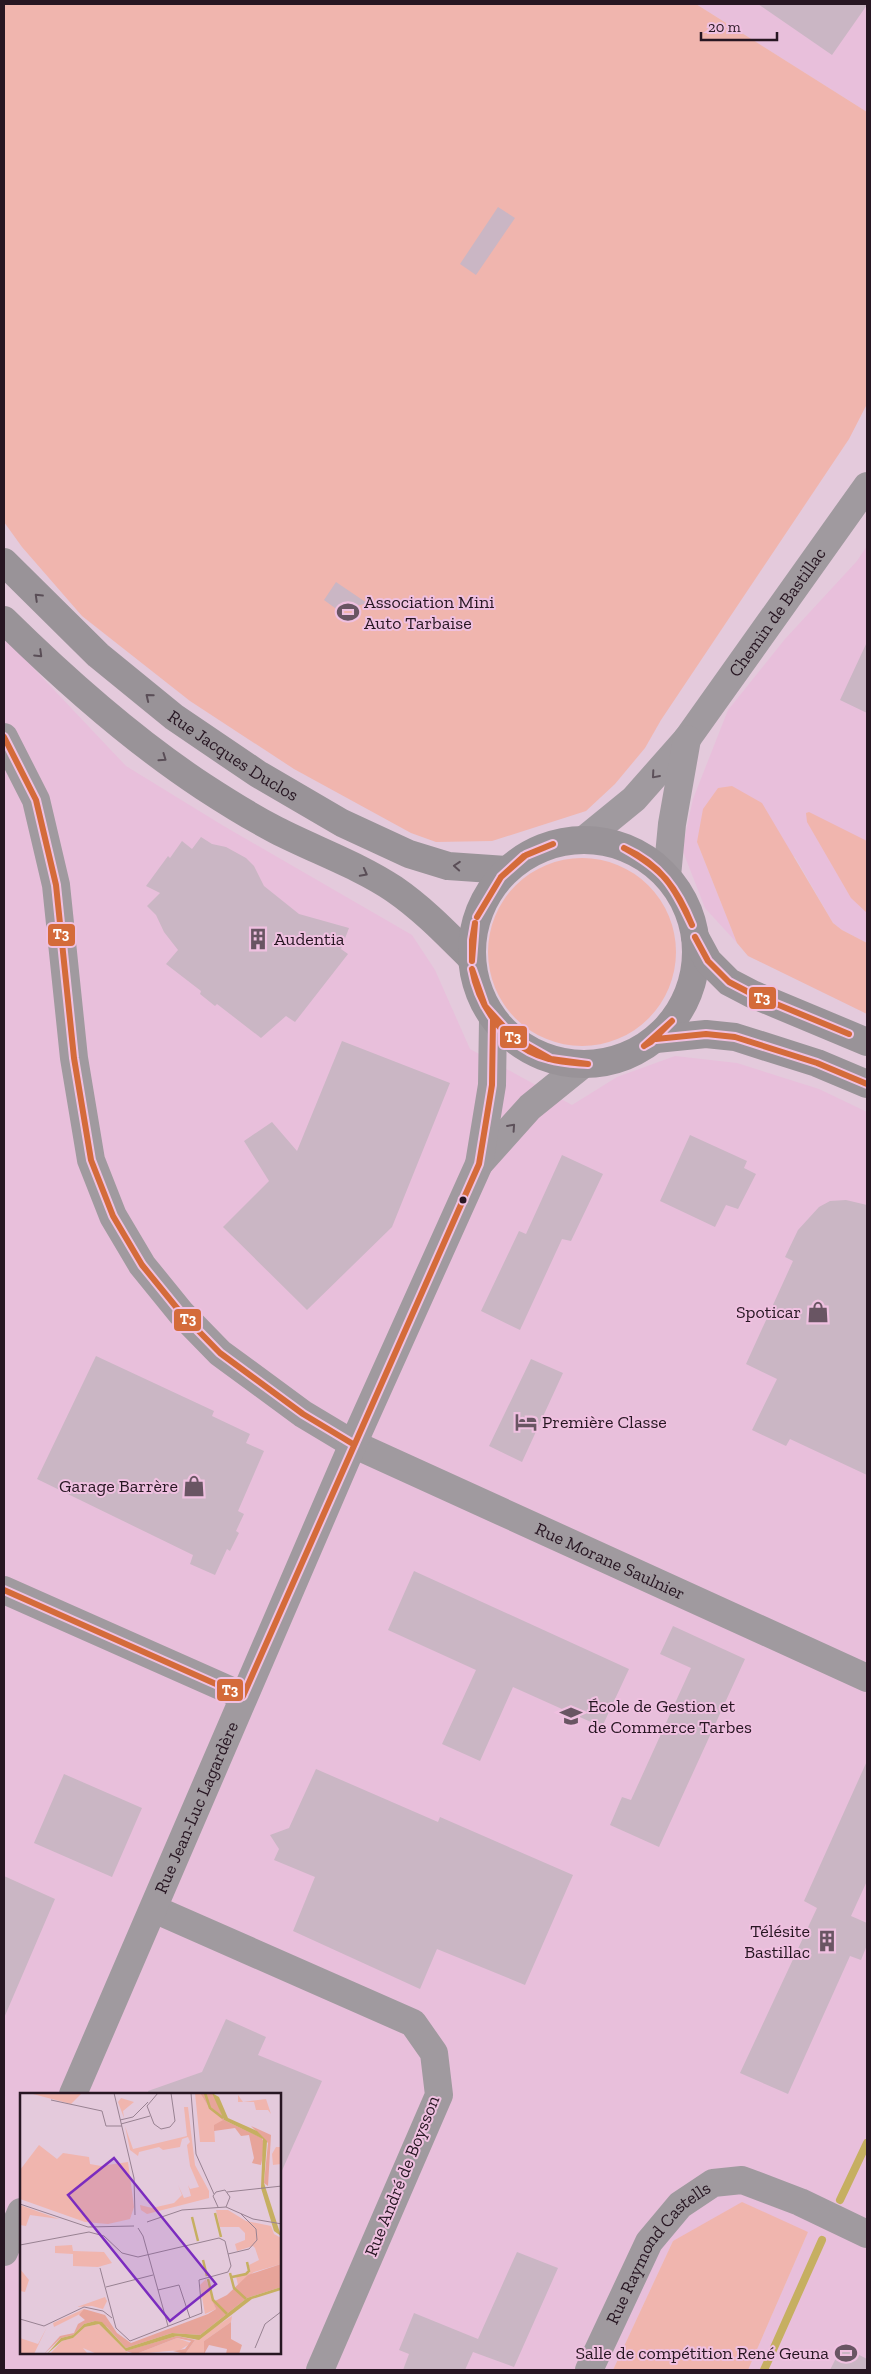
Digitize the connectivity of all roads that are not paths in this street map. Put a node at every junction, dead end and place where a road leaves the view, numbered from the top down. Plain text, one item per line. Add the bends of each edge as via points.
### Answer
1 (867, 486) edge
2 (4, 562) edge
3 (4, 620) edge
4 (4, 737) edge
5 (687, 738) junction
6 (585, 839) junction
7 (506, 870) junction
8 (667, 876) junction
9 (696, 937) junction
10 (470, 957) junction
11 (493, 1020) junction
12 (656, 1039) junction
13 (867, 1042) edge
14 (582, 1065) junction
15 (867, 1084) edge
16 (479, 1164) junction
17 (353, 1444) junction
18 (4, 1590) edge
19 (867, 1678) edge
20 (243, 1696) junction
21 (154, 1909) junction
22 (73, 2093) edge
23 (20, 2214) edge
24 (867, 2234) edge
25 (4, 2252) edge
26 (320, 2370) edge
27 (589, 2370) edge

1 - 5 street, Chemin de Bastillac
7 -> 2 main road, Rue Jacques Duclos via 448,866 409,854 342,823 258,774 174,718 98,655
3 -> 10 main road via 145,746 275,830 393,889 430,916
4 - 17 street, Rue Morane Saulnier via 36,800 56,885 74,1058 91,1160 113,1216 142,1265 181,1313 220,1353 303,1414
5 -> 6 street, Chemin de Bastillac via 634,799
5 - 8 street, Chemin de Bastillac via 672,824
6 - 7 main road via 556,842 529,853
6 - 8 main road via 615,844 643,856
7 - 10 main road via 486,895 474,925
8 - 9 main road via 686,905
9 - 12 main road via 696,965 689,993 675,1018
9 - 13 main road via 708,961 729,982
10 - 11 main road via 477,990
11 - 14 main road via 518,1044 548,1060
11 - 16 street, Rue Jean-Luc Lagardère via 492,1085
12 - 14 main road via 634,1054 609,1062
12 - 15 main road via 706,1034 735,1037 817,1063
16 -> 14 street, Rue Jean-Luc Lagardère via 530,1107
16 - 17 street, Rue Jean-Luc Lagardère
17 - 19 street, Rue Morane Saulnier
17 - 20 street, Rue Jean-Luc Lagardère
18 - 20 street
20 - 21 street, Rue Jean-Luc Lagardère
21 - 22 street, Rue Jean-Luc Lagardère
21 - 26 street, Rue André de Boysson via 413,2022 434,2053 439,2095
23 - 25 street
24 - 27 street, Rue Raymond Castells via 800,2202 742,2180 713,2183 680,2205 649,2242

